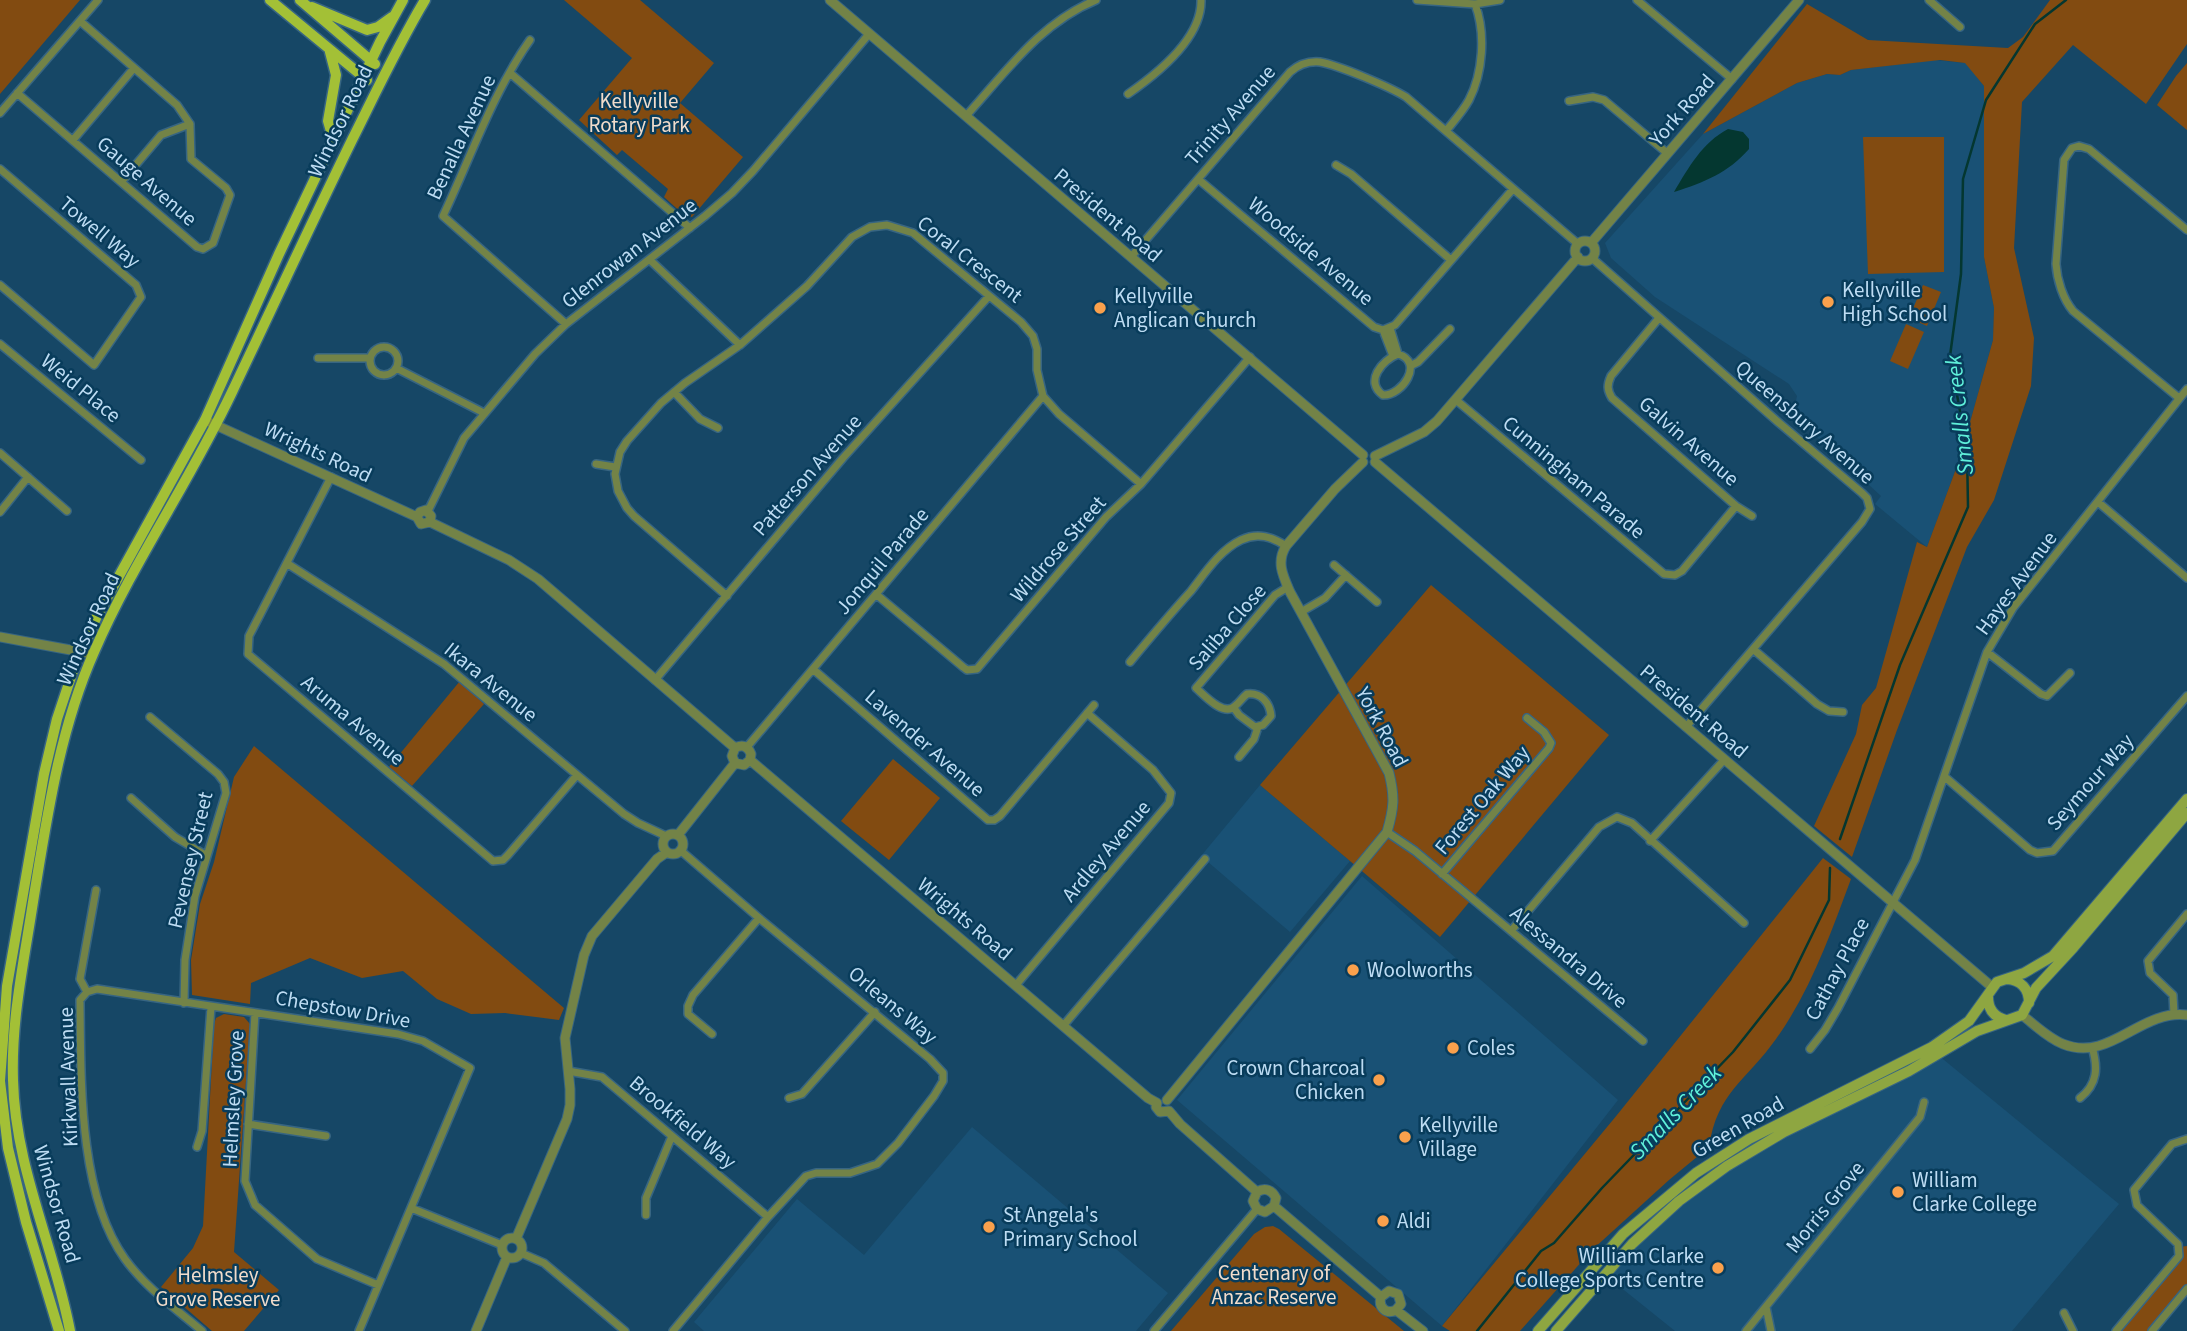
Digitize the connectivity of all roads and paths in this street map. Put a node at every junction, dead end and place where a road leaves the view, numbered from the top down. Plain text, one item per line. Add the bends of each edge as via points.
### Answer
1 (98, 0) edge
2 (270, 0) edge
3 (403, 0) edge
4 (425, 0) edge
5 (830, 0) edge
6 (1096, 0) edge
7 (1201, 0) edge
8 (1418, 0) edge
9 (1500, 0) edge
10 (1799, 0) edge
11 (1930, 0) edge
12 (1643, 1) edge
13 (303, 3) edge
14 (1475, 4) junction
15 (395, 14) junction
16 (80, 21) junction
17 (1960, 27) dead end
18 (869, 34) junction
19 (530, 40) dead end
20 (329, 51) junction
21 (371, 61) junction
22 (134, 68) junction
23 (385, 73) junction
24 (510, 73) junction
25 (363, 78) junction
26 (1732, 79) junction
27 (377, 88) junction
28 (17, 93) junction
29 (1128, 94) dead end
30 (1569, 101) dead end
31 (0, 113) edge
32 (966, 117) junction
33 (190, 124) junction
34 (1446, 131) junction
35 (73, 141) junction
36 (334, 142) junction
37 (1667, 153) junction
38 (1336, 165) dead end
39 (0, 169) edge
40 (1198, 179) junction
41 (122, 181) junction
42 (1513, 189) junction
43 (690, 228) junction
44 (2187, 230) edge
45 (1591, 243) junction
46 (1578, 244) junction
47 (1131, 257) junction
48 (1578, 257) junction
49 (1592, 258) junction
50 (650, 260) junction
51 (1451, 260) junction
52 (0, 285) edge
53 (989, 296) junction
54 (1659, 318) junction
55 (566, 324) junction
56 (1386, 329) junction
57 (1450, 329) dead end
58 (0, 344) edge
59 (740, 345) junction
60 (1396, 355) junction
61 (1250, 357) junction
62 (318, 358) dead end
63 (370, 358) junction
64 (1412, 365) junction
65 (396, 368) junction
66 (2187, 389) edge
67 (674, 392) junction
68 (1043, 396) junction
69 (2179, 398) junction
70 (1456, 400) junction
71 (484, 413) junction
72 (205, 420) junction
73 (216, 425) junction
74 (718, 428) dead end
75 (0, 453) edge
76 (1363, 459) junction
77 (1375, 459) junction
78 (141, 460) dead end
79 (596, 464) dead end
80 (615, 467) junction
81 (28, 477) junction
82 (331, 477) junction
83 (1141, 484) junction
84 (2098, 502) junction
85 (1736, 506) junction
86 (67, 511) dead end
87 (428, 511) junction
88 (0, 512) edge
89 (1752, 516) dead end
90 (417, 517) junction
91 (430, 522) junction
92 (1286, 546) junction
93 (288, 564) junction
94 (1334, 565) dead end
95 (1346, 575) junction
96 (2187, 578) edge
97 (1288, 587) junction
98 (877, 595) junction
99 (727, 596) junction
100 (1377, 602) dead end
101 (1301, 612) junction
102 (0, 636) edge
103 (1753, 649) junction
104 (81, 652) junction
105 (1987, 652) junction
106 (93, 654) junction
107 (1130, 662) dead end
108 (814, 670) junction
109 (2070, 673) dead end
110 (655, 680) junction
111 (2187, 696) edge
112 (1094, 705) dead end
113 (1234, 708) junction
114 (1843, 712) dead end
115 (1087, 713) junction
116 (150, 717) dead end
117 (1527, 718) dead end
118 (1258, 727) junction
119 (1686, 727) junction
120 (747, 747) junction
121 (735, 748) junction
122 (1239, 757) dead end
123 (750, 760) junction
124 (1724, 760) junction
125 (735, 763) junction
126 (577, 775) junction
127 (1945, 777) junction
128 (131, 798) dead end
129 (2187, 799) edge
130 (2187, 813) edge
131 (1387, 832) junction
132 (678, 835) junction
133 (666, 836) junction
134 (1650, 841) junction
135 (680, 850) junction
136 (667, 852) junction
137 (207, 856) junction
138 (1205, 859) dead end
139 (1442, 874) junction
140 (96, 890) dead end
141 (1892, 903) junction
142 (2187, 915) edge
143 (759, 918) junction
144 (1744, 923) dead end
145 (1511, 931) junction
146 (2006, 979) junction
147 (1016, 985) junction
148 (87, 992) junction
149 (1990, 992) junction
150 (184, 1003) junction
151 (2029, 1004) junction
152 (211, 1007) junction
153 (875, 1012) junction
154 (256, 1013) junction
155 (2174, 1014) junction
156 (2022, 1015) junction
157 (2187, 1015) edge
158 (2010, 1020) junction
159 (1063, 1026) junction
160 (712, 1034) dead end
161 (1643, 1041) dead end
162 (2092, 1047) junction
163 (1810, 1049) dead end
164 (568, 1071) junction
165 (789, 1098) dead end
166 (2080, 1098) dead end
167 (1924, 1102) dead end
168 (1164, 1104) junction
169 (248, 1124) junction
170 (326, 1136) dead end
171 (672, 1136) junction
172 (2187, 1139) edge
173 (197, 1147) dead end
174 (1257, 1192) junction
175 (1274, 1206) junction
176 (411, 1208) junction
177 (1257, 1209) junction
178 (646, 1215) dead end
179 (768, 1217) junction
180 (516, 1239) junction
181 (502, 1245) junction
182 (521, 1252) junction
183 (507, 1257) junction
184 (378, 1285) junction
185 (2187, 1289) edge
186 (1381, 1297) junction
187 (1766, 1307) junction
188 (1396, 1310) junction
189 (2064, 1313) dead end
190 (615, 1322) junction
191 (59, 1331) edge
192 (71, 1331) edge
193 (202, 1331) edge
194 (359, 1331) edge
195 (476, 1331) edge
196 (607, 1331) edge
197 (625, 1331) edge
198 (673, 1331) edge
199 (1154, 1331) edge
200 (1423, 1331) edge
201 (1538, 1331) edge
202 (1556, 1331) edge
203 (1746, 1331) edge
204 (1771, 1331) edge
205 (2073, 1331) edge
206 (2116, 1331) edge
207 (2152, 1331) edge

1 - 16 street
2 - 20 main road
3 - 15 main road, Windsor Road
4 - 23 main road, Windsor Road
5 - 18 street, President Road
6 - 32 street via 1076,8 1030,43
7 - 29 street via 1199,20 1191,35 1152,78
8 - 14 street
9 - 14 street
10 - 26 street, York Road
11 - 17 street
12 - 26 street
13 - 15 main road via 367,30
13 - 21 main road
14 - 34 street via 1481,34 1478,75 1469,99
15 - 21 main road, Windsor Road
16 - 22 street
16 - 28 street
18 - 32 street, President Road
18 - 43 street, Glenrowan Avenue via 753,171
19 - 24 street, Benalla Avenue
20 - 25 main road
20 - 36 main road via 336,75 328,121
21 - 23 main road
21 - 25 main road, Windsor Road
22 - 33 street via 177,105
22 - 35 street
23 - 27 main road, Windsor Road
24 - 43 street
24 - 55 street, Benalla Avenue via 443,216
25 - 27 main road
25 - 36 main road, Windsor Road
26 - 37 street, York Road
27 - 73 main road, Windsor Road
28 - 31 street
28 - 35 street, Gauge Avenue
30 - 37 street via 1604,100
32 - 47 street, President Road
33 - 41 street via 162,135
33 - 41 street, Gauge Avenue via 191,159 230,195 212,245 197,247
34 - 40 street, Trinity Avenue via 1397,91 1326,64 1302,64 1290,72
34 - 42 street, Trinity Avenue
35 - 41 street, Gauge Avenue
36 - 72 main road, Windsor Road
37 - 45 street, York Road
38 - 51 street
39 - 52 street, Towell Way via 139,289 139,301 94,365
40 - 47 street, Trinity Avenue
40 - 56 street, Woodside Avenue via 1374,327
42 - 46 street, Trinity Avenue
42 - 51 street
43 - 50 street, Glenrowan Avenue
44 - 69 street via 2089,149 2079,146 2069,151 2064,160 2056,264 2068,304
45 - 46 street
45 - 49 street
46 - 48 street
47 - 61 street, President Road
48 - 49 street
48 - 70 street
49 - 54 street, Queensbury Avenue
50 - 55 street, Glenrowan Avenue
50 - 59 street
51 - 56 street via 1395,325
53 - 59 street, Coral Crescent via 913,233 887,225 870,227 852,237 807,286
53 - 68 street, Coral Crescent via 1033,336
53 - 99 street, Patterson Avenue
54 - 85 street, Galvin Avenue via 1604,388
54 - 103 street, Queensbury Avenue via 1852,483 1869,503 1862,522
55 - 71 street, Glenrowan Avenue
56 - 60 street
57 - 64 street
58 - 78 street, Weid Place
59 - 67 street, Coral Crescent
60 - 64 street
60 - 64 street via 1375,375 1374,387 1382,395 1394,393
61 - 76 street, President Road
61 - 83 street, Wildrose Street
62 - 63 street
63 - 65 street via 377,374 385,376
63 - 65 street via 378,348 391,349 398,360
65 - 71 street
66 - 69 street, Hayes Avenue
67 - 74 street via 700,419
67 - 80 street, Coral Crescent via 627,440
68 - 83 street
68 - 98 street, Jonquil Parade
69 - 84 street, Hayes Avenue
70 - 77 street via 1424,432
70 - 85 street, Cunningham Parade via 1672,580
71 - 87 street, Glenrowan Avenue via 461,444
72 - 73 street, Wrights Road
72 - 104 main road, Windsor Road
73 - 82 street, Wrights Road
73 - 106 main road, Windsor Road
75 - 81 street
76 - 77 street via 1370,466
76 - 92 street
77 - 119 street, President Road
79 - 80 street
80 - 99 street via 626,509
81 - 86 street
81 - 88 street
82 - 90 street, Wrights Road
82 - 93 street, Aruma Avenue
83 - 98 street, Wildrose Street via 1106,517 977,669 967,670
84 - 96 street
84 - 105 street, Hayes Avenue via 2013,608
85 - 89 street, Galvin Avenue
87 - 90 street
87 - 91 street
90 - 91 street via 421,524
91 - 110 street via 519,565
92 - 97 street, York Road via 1281,566
92 - 107 street via 1273,537 1257,536 1229,548
93 - 126 street, Ikara Avenue via 444,664
93 - 126 street, Aruma Avenue via 249,636 248,654 487,858 498,861 508,855
94 - 95 street
95 - 100 street
95 - 101 street via 1321,602
97 - 101 street, York Road
97 - 113 street, Saliba Close via 1275,595 1196,688 1221,708
98 - 108 street, Jonquil Parade
99 - 110 street, Patterson Avenue
101 - 131 street, York Road via 1389,773 1395,794
102 - 104 street
103 - 114 street via 1817,704
103 - 119 street, Queensbury Avenue
104 - 106 street
104 - 191 main road, Windsor Road via 57,719 41,787 7,986 0,1081 8,1148
105 - 109 street via 2047,696
105 - 127 street, Hayes Avenue
106 - 192 main road, Windsor Road via 54,776 19,986 13,1066 23,1160
108 - 115 street, Lavender Avenue via 988,820 1000,816
108 - 120 street, Jonquil Parade
110 - 121 street
111 - 127 street, Seymour Way via 2053,851 2030,850
112 - 115 street, Lavender Avenue
113 - 118 street, Saliba Close
113 - 118 street via 1247,694 1259,695 1271,716
115 - 147 street, Ardley Avenue via 1162,779 1171,793 1169,803
116 - 137 street, Pevensey Street via 224,782 226,793
117 - 139 street, Forest Oak Way via 1547,735 1549,748
118 - 122 street
119 - 124 street, President Road
120 - 121 street
120 - 123 street
121 - 125 street
123 - 125 street via 744,765
123 - 147 street, Wrights Road
124 - 134 street
124 - 141 street, President Road
125 - 132 street
126 - 133 street, Ikara Avenue via 638,823
127 - 141 street, Hayes Avenue via 1915,860
128 - 137 street via 175,838
129 - 146 main road via 2053,956
130 - 151 main road via 2042,981
131 - 139 street, Alessandra Drive
131 - 168 street, York Road
132 - 133 street
132 - 135 street
133 - 136 street
134 - 144 street
134 - 145 street via 1632,823 1617,817 1599,827
135 - 136 street
135 - 143 street, Orleans Way
136 - 164 street via 592,936 565,1038
137 - 150 street, Pevensey Street via 195,896
138 - 159 street
139 - 145 street, Alessandra Drive
140 - 148 street, Kirkwall Avenue via 80,979
141 - 149 street, President Road
141 - 163 street, Cathay Place via 1832,1019
142 - 155 street via 2148,961 2150,974 2173,996
143 - 153 street, Orleans Way
143 - 160 street via 688,1006 688,1014
145 - 161 street, Alessandra Drive
146 - 149 main road
146 - 151 main road via 2026,988
147 - 159 street, Wrights Road
148 - 150 street, Chepstow Drive via 97,989
148 - 193 street, Kirkwall Avenue via 80,1000 85,1133 89,1171 106,1225 144,1282
149 - 158 main road via 1992,1013
149 - 201 main road, Green Road via 1969,1021 1932,1047 1749,1139 1696,1173 1623,1234
150 - 152 street, Chepstow Drive
151 - 156 main road
152 - 154 street, Chepstow Drive
152 - 173 street
153 - 165 street via 802,1094
153 - 179 street, Orleans Way via 930,1059 943,1073 943,1081 877,1164 850,1173 806,1176
154 - 169 street, Helmsley Grove
154 - 176 street, Chepstow Drive via 398,1034 423,1041 470,1068
155 - 157 street
155 - 162 street
156 - 158 main road
156 - 162 street via 2064,1045
158 - 202 main road, Green Road via 1977,1031 1719,1171 1632,1244
159 - 168 street, Wrights Road via 1149,1098
162 - 166 street via 2096,1072
164 - 171 street, Brookfield Way via 602,1077
164 - 180 street via 567,1119
167 - 187 street, Morris Grove via 1920,1116
168 - 174 street, Wrights Road via 1180,1124
169 - 170 street
169 - 184 street, Helmsley Grove via 245,1181 255,1205 317,1259
171 - 178 street via 646,1198
171 - 179 street, Brookfield Way
172 - 206 street via 2172,1144 2134,1190 2137,1205 2178,1244 2179,1256
174 - 175 street via 1271,1191 1276,1198
174 - 177 street via 1253,1200
175 - 177 street via 1265,1212
175 - 186 street
176 - 181 street
176 - 184 street, Chepstow Drive
177 - 199 street
179 - 198 street, Orleans Way
180 - 181 street via 506,1239
180 - 182 street
181 - 183 street
182 - 183 street
182 - 190 street via 544,1263
183 - 195 street
184 - 194 street, Chepstow Drive
185 - 207 street
186 - 188 street via 1384,1310
186 - 188 street via 1389,1291 1398,1294 1401,1304
187 - 203 street, Morris Grove
187 - 204 street
188 - 200 street
189 - 205 street
190 - 196 street
190 - 197 street

